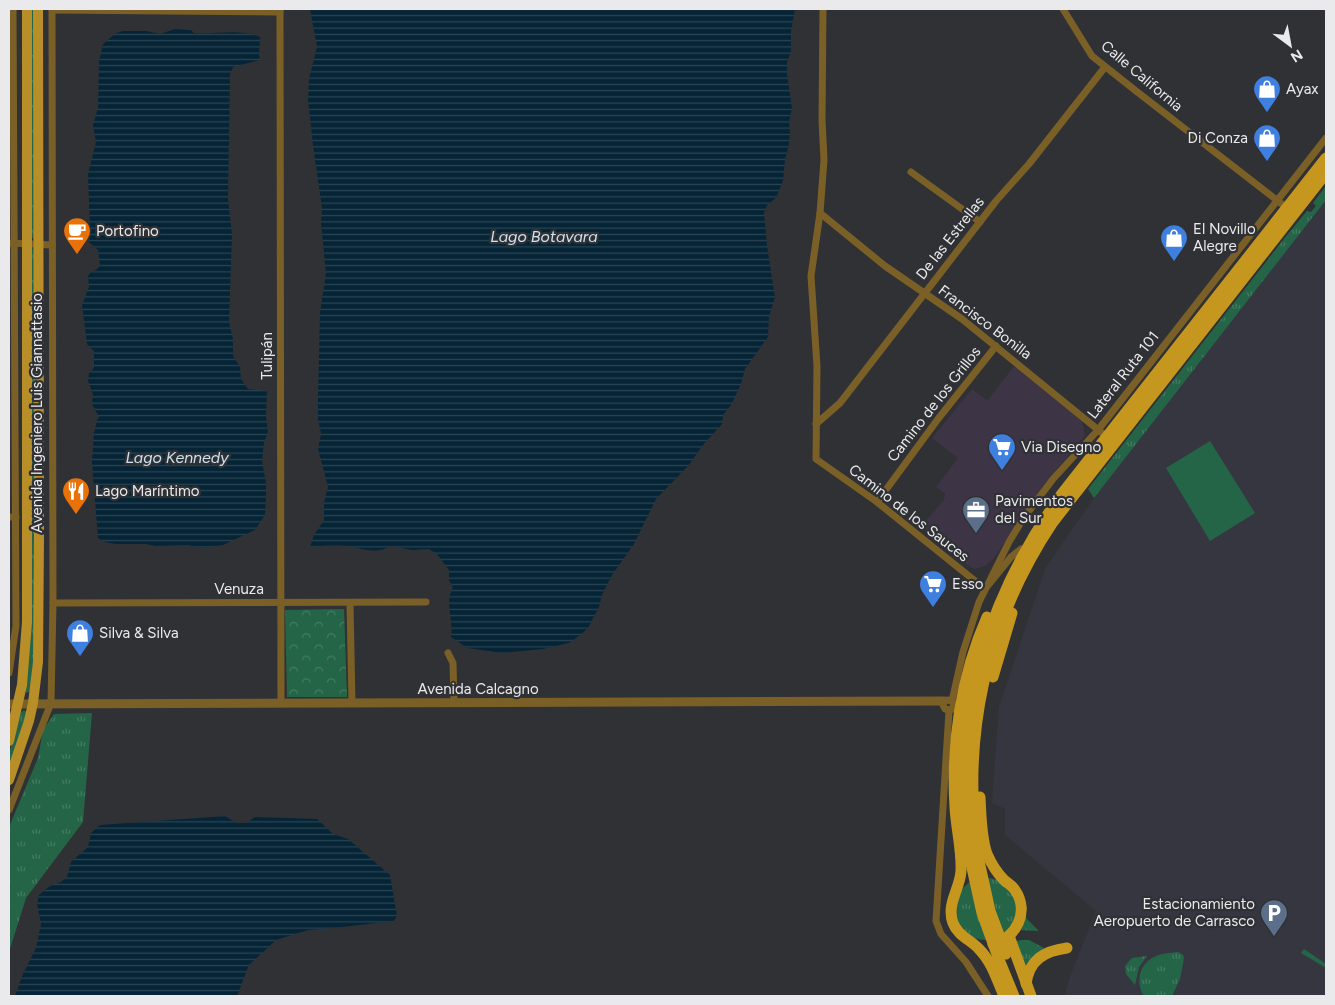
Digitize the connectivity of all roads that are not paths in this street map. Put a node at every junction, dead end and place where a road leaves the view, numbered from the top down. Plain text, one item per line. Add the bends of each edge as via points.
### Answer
1 (13, 9) edge
2 (27, 9) edge
3 (38, 9) edge
4 (822, 9) edge
5 (1063, 9) edge
6 (52, 10) edge
7 (280, 10) edge
8 (11, 66) edge
9 (1105, 67) junction
10 (1326, 138) edge
11 (11, 154) edge
12 (1326, 158) edge
13 (911, 172) dead end
14 (1326, 173) edge
15 (1276, 201) junction
16 (1287, 208) junction
17 (820, 213) junction
18 (980, 222) junction
19 (1246, 240) junction
20 (1262, 241) junction
21 (11, 243) edge
22 (26, 244) junction
23 (39, 244) junction
24 (52, 245) junction
25 (924, 293) junction
26 (12, 335) edge
27 (996, 346) junction
28 (12, 419) edge
29 (816, 424) junction
30 (1098, 430) junction
31 (1107, 437) junction
32 (876, 502) junction
33 (13, 517) edge
34 (1030, 540) junction
35 (1021, 550) junction
36 (1022, 576) junction
37 (985, 589) junction
38 (426, 602) dead end
39 (53, 603) junction
40 (280, 603) junction
41 (350, 603) junction
42 (448, 653) dead end
43 (9, 670) edge
44 (12, 702) edge
45 (281, 702) junction
46 (352, 702) junction
47 (454, 702) junction
48 (33, 703) junction
49 (51, 703) junction
50 (945, 704) junction
51 (9, 741) edge
52 (9, 780) edge
53 (9, 810) edge
54 (975, 862) junction
55 (1003, 879) junction
56 (956, 892) junction
57 (958, 932) junction
58 (1009, 936) junction
59 (949, 943) junction
60 (973, 943) junction
61 (1066, 948) dead end
62 (1002, 956) junction
63 (1027, 993) edge
64 (988, 996) edge
65 (1004, 996) edge
66 (1014, 996) edge

1 - 8 street, Avenida Ingeniero Luis Giannattasio
2 - 22 main road, Avenida Ingeniero Luis Giannattasio
3 - 23 main road, Avenida Ingeniero Luis Giannattasio
4 - 17 street via 824,160
5 - 9 street, Calle California via 1092,56
6 - 7 street
6 - 24 street, Avenida Ingeniero Luis Giannattasio
7 - 40 street, Tulipán
8 - 11 street, Avenida Ingeniero Luis Giannattasio
9 - 15 street, Calle California
9 - 18 street, De las Estrellas
10 - 15 street, Lateral Ruta 101
11 - 21 street, Avenida Ingeniero Luis Giannattasio
12 - 16 highway
13 - 18 street
14 - 36 highway via 1053,522
15 - 16 street, Calle California
15 - 19 street, Lateral Ruta 101
16 - 20 highway
17 - 25 street, Francisco Bonilla
17 - 29 street via 811,276 817,366
18 - 25 street, De las Estrellas
19 - 20 street
19 - 30 street, Lateral Ruta 101
20 - 31 highway
21 - 22 street
21 - 26 street, Avenida Ingeniero Luis Giannattasio
22 - 23 street
22 - 44 main road, Avenida Ingeniero Luis Giannattasio via 27,622 25,664
23 - 24 street
23 - 48 main road, Avenida Ingeniero Luis Giannattasio via 39,622
24 - 39 street, Avenida Ingeniero Luis Giannattasio
25 - 27 street, Francisco Bonilla
25 - 29 street, De las Estrellas via 840,404
26 - 28 street, Avenida Ingeniero Luis Giannattasio
27 - 30 street, Francisco Bonilla
27 - 32 street, Camino de los Grillos
28 - 33 street, Avenida Ingeniero Luis Giannattasio
29 - 32 street, Camino de los Sauces via 816,459
30 - 31 street, Francisco Bonilla
30 - 37 street, Lateral Ruta 101 via 1038,497 1009,542
31 - 34 highway
32 - 37 street, Camino de los Sauces
33 - 43 street, Avenida Ingeniero Luis Giannattasio via 16,626
34 - 35 highway
34 - 54 highway via 992,621 969,710 964,776 965,820
35 - 37 street via 1011,557
35 - 56 highway via 980,634 962,699 954,779 961,870
36 - 54 highway via 997,632 978,711 972,773
36 - 55 highway via 1022,587 994,671 981,744 983,831 987,853
37 - 50 street, Lateral Ruta 101
38 - 41 street, Venuza
39 - 40 street, Venuza
39 - 49 street, Avenida Ingeniero Luis Giannattasio
40 - 41 street, Venuza
40 - 45 street, Tulipán
41 - 46 street
42 - 47 street via 453,663
44 - 48 street, Avenida Calcagno
44 - 51 main road, Avenida Ingeniero Luis Giannattasio
45 - 46 street, Avenida Calcagno
45 - 49 street, Avenida Calcagno
46 - 47 street, Avenida Calcagno
47 - 50 street, Avenida Calcagno
48 - 49 street, Avenida Calcagno
48 - 52 main road, Avenida Ingeniero Luis Giannattasio
49 - 53 street, Avenida Ingeniero Luis Giannattasio
50 - 59 street, Lateral Ruta 101 via 936,921
54 - 62 highway, bridge via 982,913
55 - 56 highway via 991,875 977,876
55 - 58 highway via 1015,889 1021,904 1018,925
56 - 57 highway via 951,912
57 - 59 street
57 - 60 highway
58 - 60 highway via 994,944
58 - 63 highway
59 - 64 street, Lateral Ruta 101
60 - 65 highway via 988,961
61 - 63 highway via 1034,963 1030,968
62 - 63 highway
62 - 66 highway

